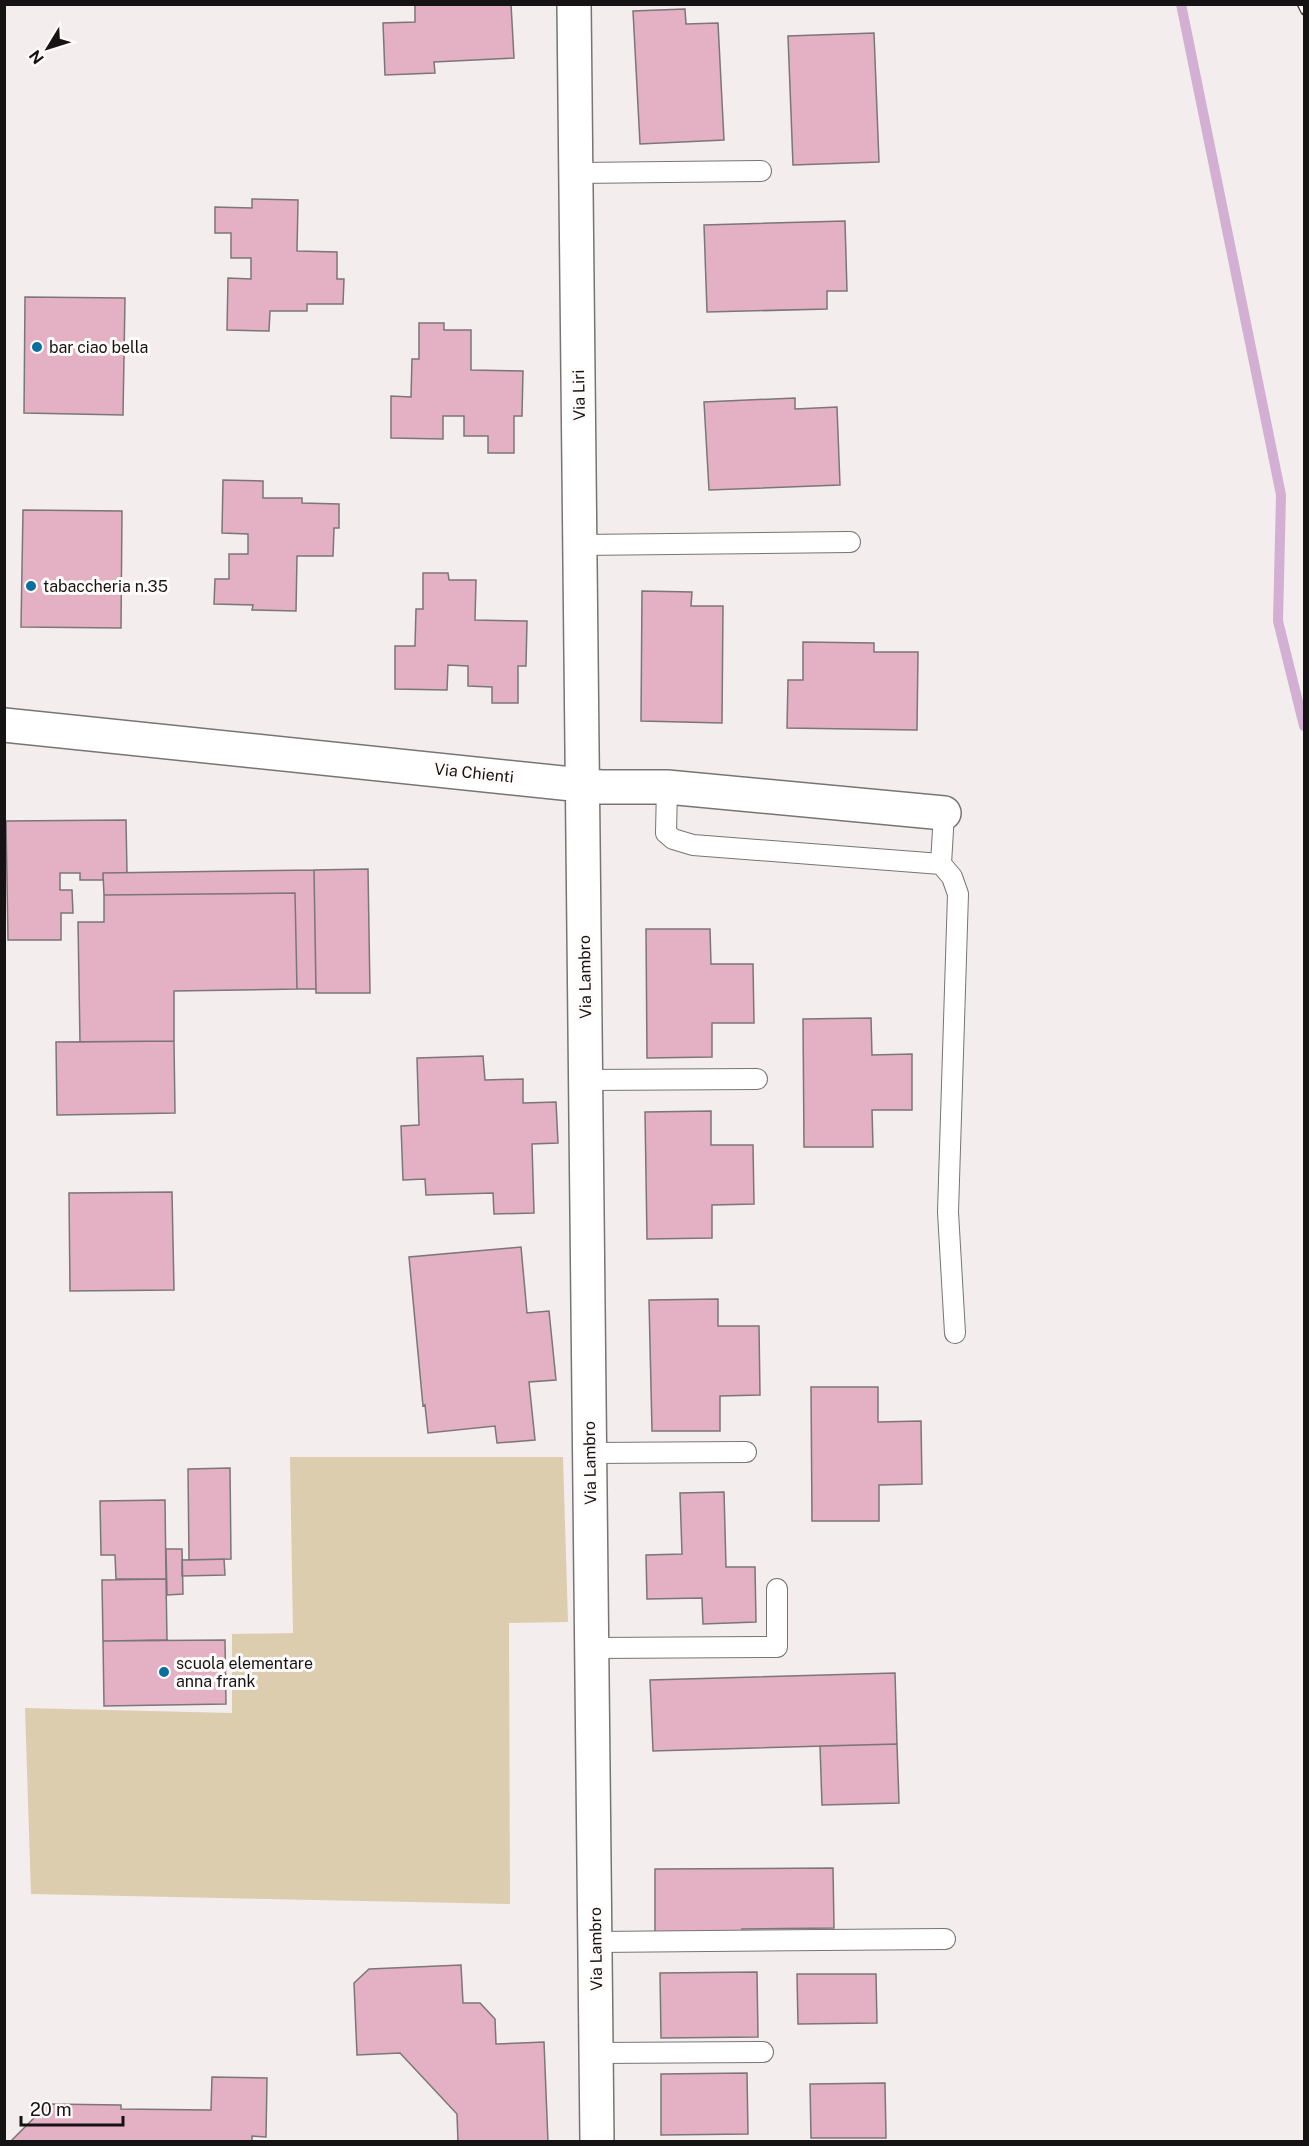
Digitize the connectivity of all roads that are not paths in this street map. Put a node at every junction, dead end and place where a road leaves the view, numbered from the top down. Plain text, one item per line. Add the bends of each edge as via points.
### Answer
1 (574, 4) edge
2 (761, 171) dead end
3 (576, 173) junction
4 (850, 542) dead end
5 (580, 545) junction
6 (4, 725) edge
7 (583, 785) junction
8 (667, 787) junction
9 (944, 813) joint
10 (941, 864) junction
11 (757, 1079) dead end
12 (586, 1080) junction
13 (955, 1333) dead end
14 (746, 1452) dead end
15 (590, 1453) junction
16 (777, 1589) dead end
17 (592, 1648) junction
18 (945, 1939) dead end
19 (596, 1942) junction
20 (763, 2052) dead end
21 (596, 2053) junction
22 (597, 2142) edge

1 - 3 street, Via Liri
2 - 3 lane
3 - 5 street, Via Liri
4 - 5 lane
5 - 7 street, Via Liri
6 - 7 street, Via Chienti
7 - 8 street, Via Chienti
7 - 12 street, Via Lambro
8 - 9 street, Via Chienti
8 - 10 lane via 666,833 693,845
9 - 10 lane
10 - 13 lane via 952,877 958,894 948,1212
11 - 12 lane
12 - 15 street, Via Lambro
14 - 15 lane
15 - 17 street, Via Lambro
16 - 17 lane via 777,1647
17 - 19 street, Via Lambro
18 - 19 lane
19 - 21 street, Via Lambro
20 - 21 lane
21 - 22 street, Via Lambro

